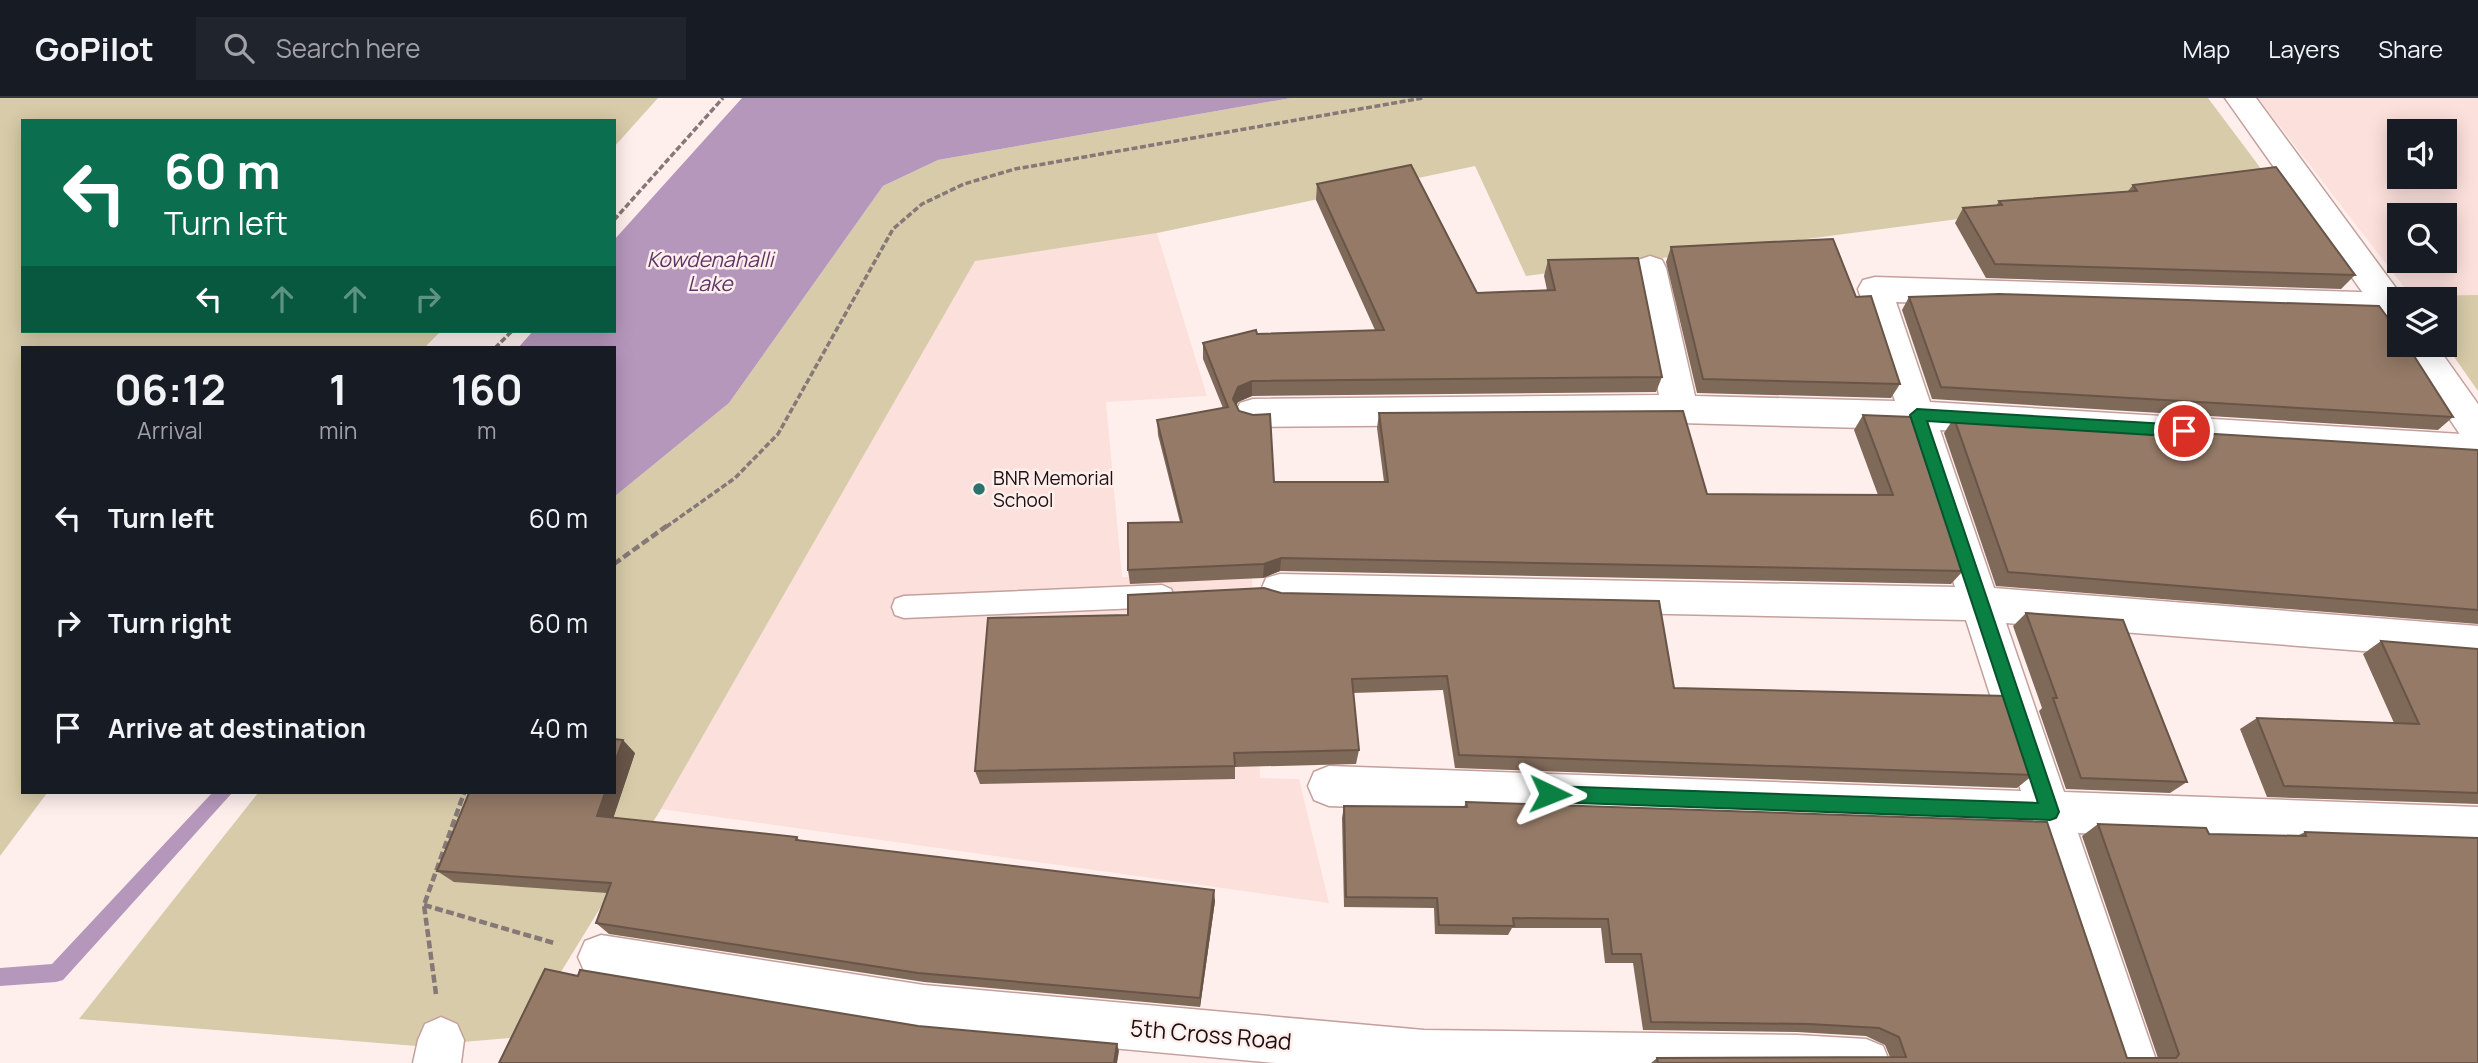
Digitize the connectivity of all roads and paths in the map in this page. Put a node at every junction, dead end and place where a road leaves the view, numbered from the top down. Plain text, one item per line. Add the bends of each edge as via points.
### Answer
1 (723, 98) edge
2 (1423, 98) edge
3 (2240, 98) edge
4 (616, 218) edge
5 (1650, 268) dead end
6 (2387, 301) edge
7 (2387, 312) edge
8 (510, 333) edge
9 (497, 346) edge
10 (2425, 357) edge
11 (1680, 409) junction
12 (1253, 413) edge
13 (1917, 415) junction
14 (2478, 432) edge
15 (2478, 449) edge
16 (616, 563) edge
17 (1266, 591) edge
18 (1183, 595) edge
19 (1980, 604) junction
20 (904, 607) dead end
21 (2478, 643) edge
22 (1329, 786) dead end
23 (464, 794) edge
24 (2050, 812) junction
25 (2478, 827) edge
26 (424, 905) junction
27 (601, 957) joint
28 (439, 1051) edge
29 (1798, 1061) edge
30 (1866, 1063) edge
31 (2133, 1063) edge

1 - 4 path
2 - 16 path via 1015,169 964,184 922,204 893,229 778,434 735,478
3 - 6 street
5 - 11 street
7 - 13 street via 1875,289
8 - 9 path
10 - 14 street
11 - 12 street
11 - 13 street
13 - 15 street
13 - 19 street
17 - 19 street
18 - 20 lane
19 - 21 street
19 - 24 street
22 - 24 street
23 - 26 path
24 - 25 street
24 - 31 street
26 - 27 path
26 - 28 path
27 - 29 street, 5th Cross Road via 924,1008 1424,1053
29 - 30 street, 5th Cross Road

